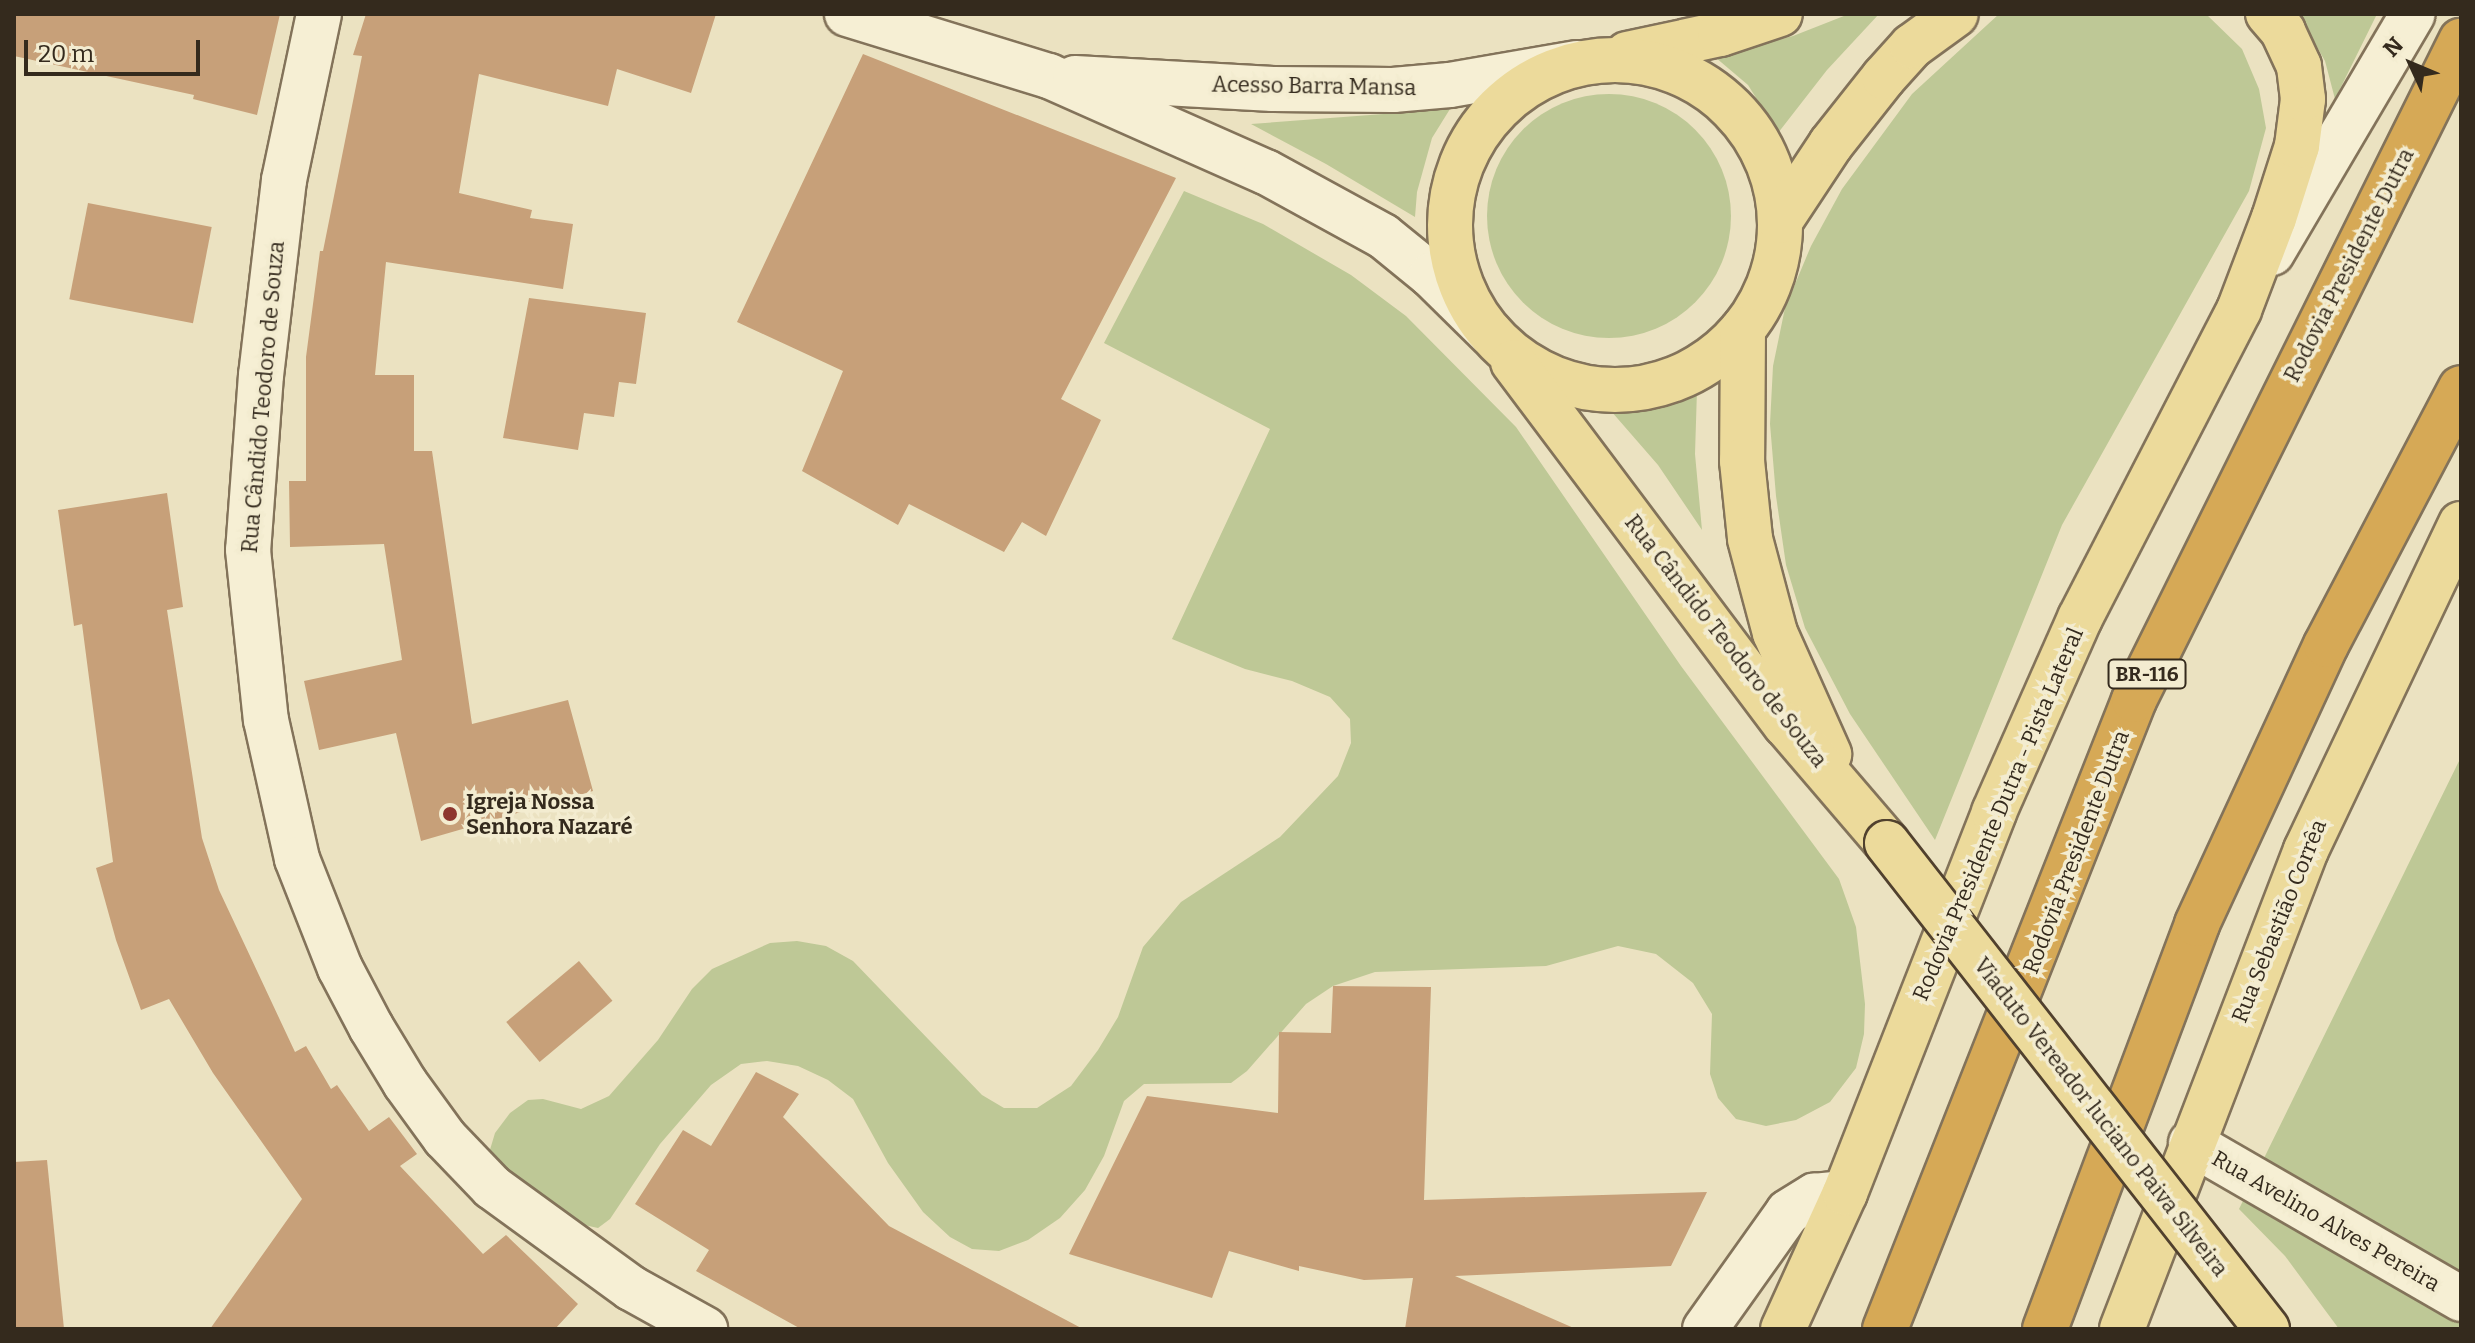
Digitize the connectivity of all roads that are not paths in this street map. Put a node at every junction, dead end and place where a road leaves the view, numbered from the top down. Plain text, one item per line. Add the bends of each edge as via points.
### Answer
1 (319, 14) edge
2 (847, 14) edge
3 (1780, 14) edge
4 (1956, 14) edge
5 (2268, 14) edge
6 (2413, 14) edge
7 (2461, 41) edge
8 (1577, 63) junction
9 (1049, 76) junction
10 (1780, 221) junction
11 (2239, 310) junction
12 (1743, 329) junction
13 (1489, 332) junction
14 (2461, 388) edge
15 (2461, 524) edge
16 (1846, 793) junction
17 (2191, 1143) junction
18 (1845, 1193) junction
19 (2461, 1299) edge
20 (705, 1329) edge
21 (1705, 1329) edge
22 (1783, 1329) edge
23 (1885, 1329) edge
24 (2045, 1329) edge
25 (2122, 1329) edge
26 (2267, 1329) edge

1 - 20 street, Rua Cândido Teodoro de Souza via 284,180 261,375 248,550 266,720 297,859 340,968 405,1083 445,1138 504,1196 631,1288
2 - 9 street
3 - 8 main road via 1668,47
4 - 10 main road via 1912,46 1884,77
5 - 11 main road via 2283,31 2299,66 2303,99 2297,146
6 - 11 street
7 - 23 highway, Rodovia Presidente Dutra / BR-116 via 2134,700
8 - 9 street, Acesso Barra Mansa via 1393,90
8 - 10 main road via 1634,60 1663,66 1715,93 1738,113 1762,150 1778,191
8 - 13 main road via 1520,89 1498,109 1478,131 1455,182 1453,261 1473,310
9 - 13 street via 1328,203 1383,236
10 - 12 main road via 1768,282
11 - 18 main road, Rodovia Presidente Dutra - Pista Lateral via 2067,646 1994,812
12 - 13 main road via 1704,364 1629,390 1577,386 1552,378 1517,358
12 - 16 main road, Rua Cândido Teodoro de Souza via 1743,474 1759,580 1775,633
13 - 16 main road, Rua Cândido Teodoro de Souza via 1786,725
14 - 24 highway via 2326,645 2197,924
15 - 17 main road, Rua Sebastião Corrêa via 2306,850
16 - 26 main road, Viaduto Vereador luciano Paiva Silveira, bridge
17 - 19 street, Rua Avelino Alves Pereira
17 - 25 main road, Rua Sebastião Corrêa
18 - 21 street via 1814,1196 1788,1212
18 - 22 main road, Rodovia Presidente Dutra - Pista Lateral

